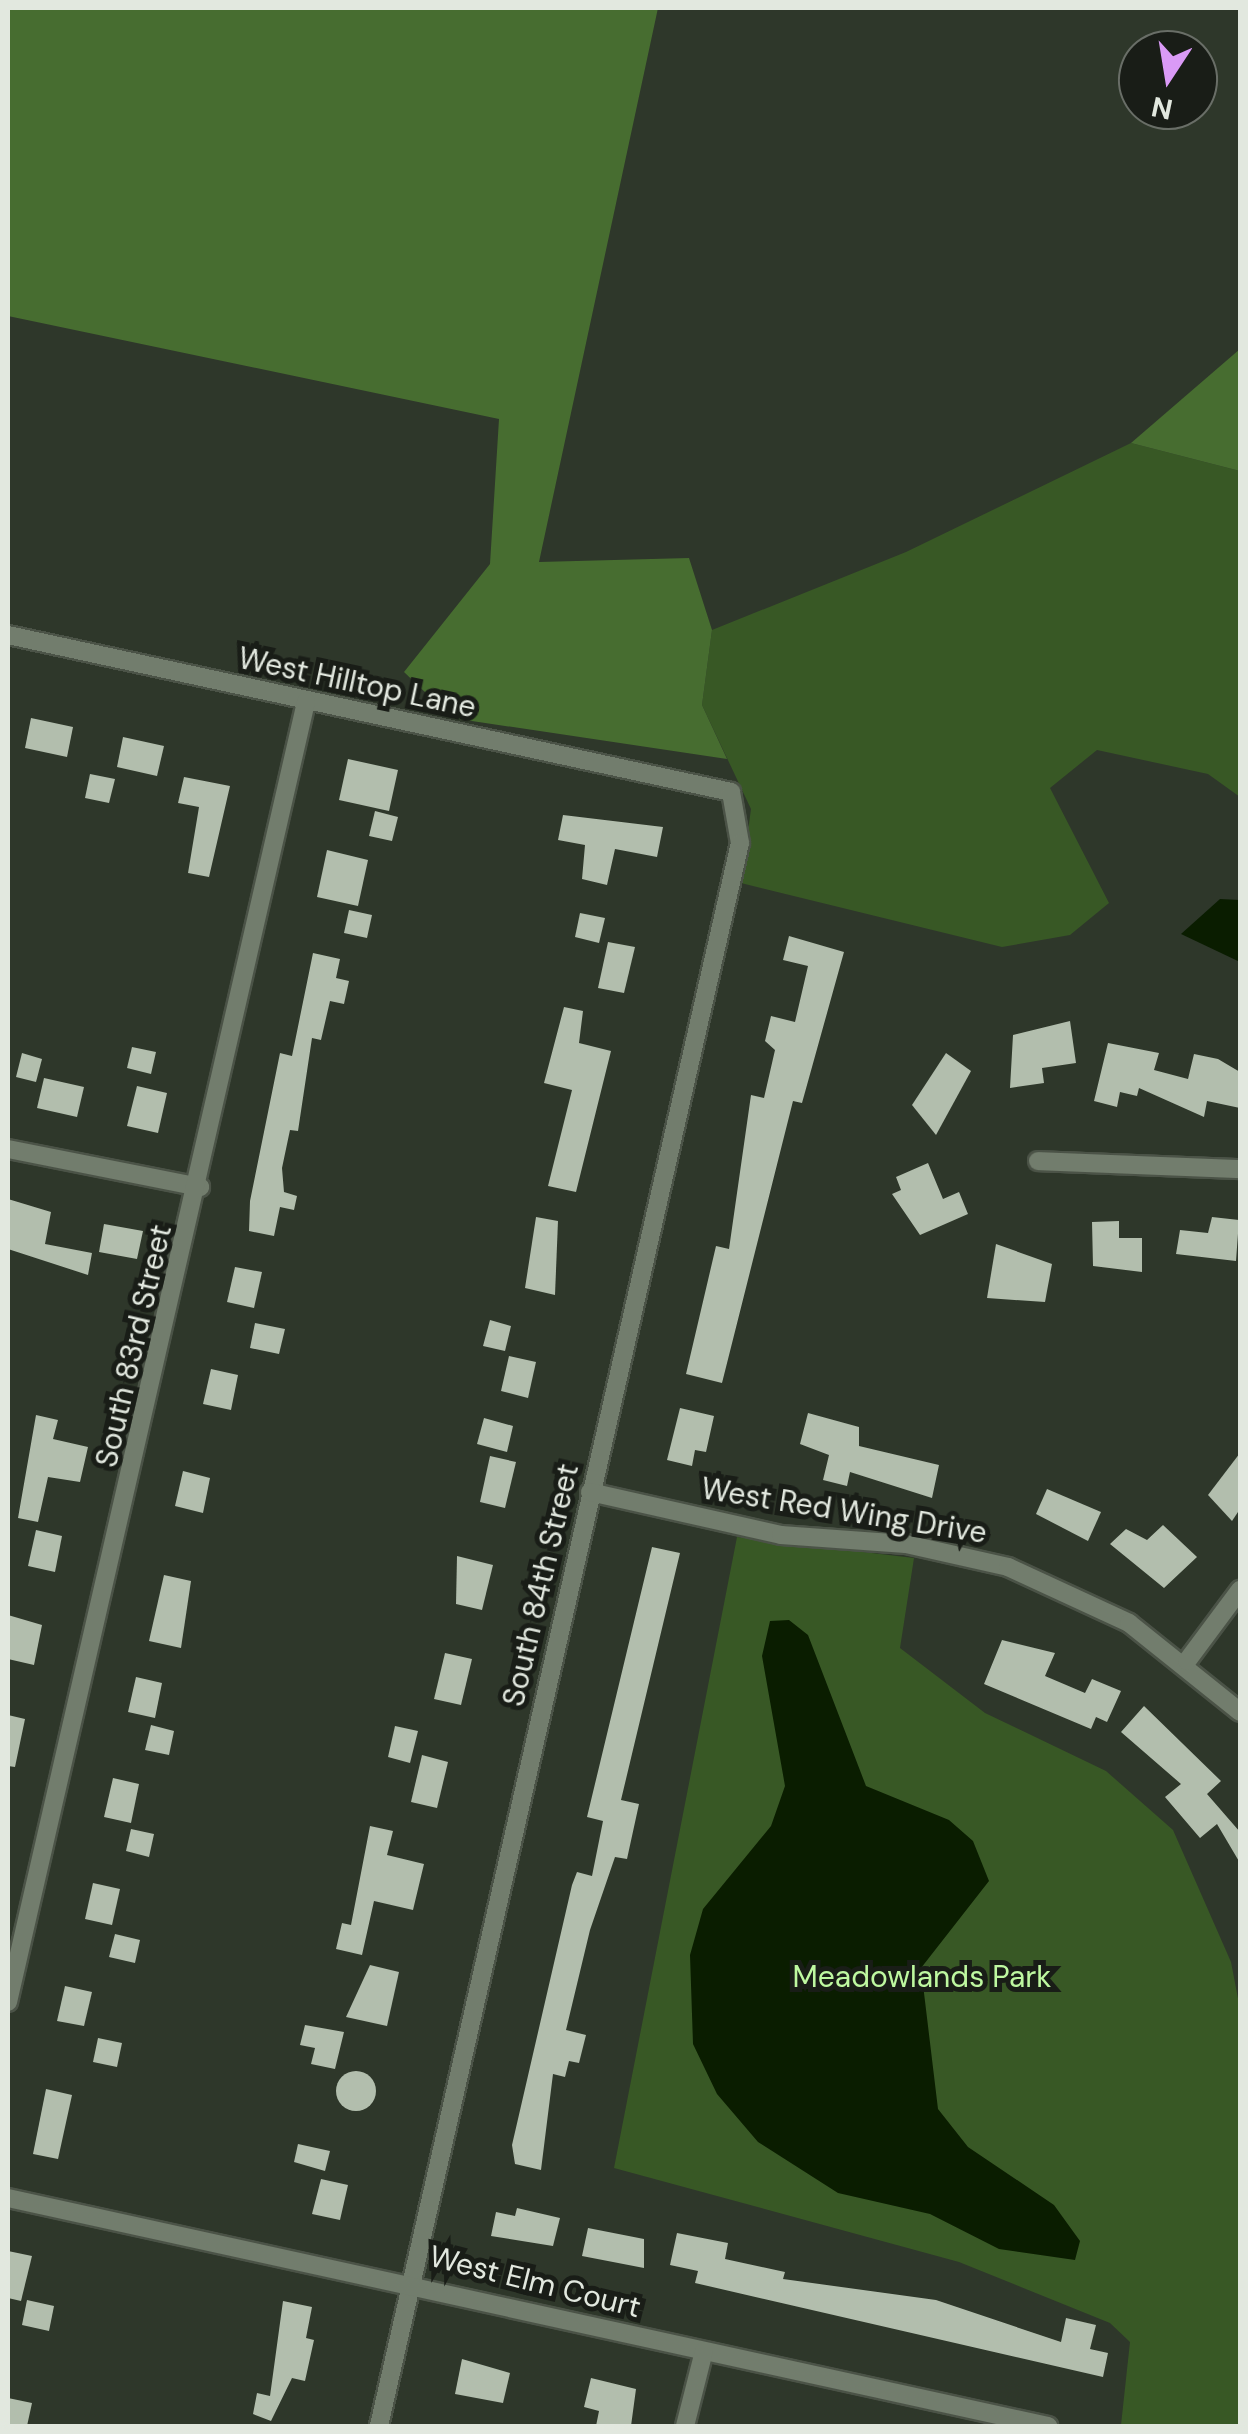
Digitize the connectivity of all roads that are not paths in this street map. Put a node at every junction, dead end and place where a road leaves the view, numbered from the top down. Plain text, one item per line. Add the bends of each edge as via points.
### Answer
1 (8, 636) edge
2 (306, 702) junction
3 (696, 780) joint
4 (8, 1148) edge
5 (1038, 1161) dead end
6 (1240, 1169) edge
7 (200, 1188) junction
8 (590, 1492) junction
9 (1240, 1590) edge
10 (1187, 1661) junction
11 (1240, 1712) edge
12 (8, 2002) edge
13 (8, 2198) edge
14 (415, 2281) junction
15 (704, 2351) junction
16 (993, 2420) edge
17 (380, 2426) edge
18 (684, 2426) edge
19 (1048, 2426) edge

1 - 2 street, West Hilltop Lane
2 - 3 street, West Hilltop Lane
2 - 7 street, South 83rd Street
3 - 8 street, South 84th Street via 731,792 740,843
4 - 7 street
5 - 6 street
7 - 12 street, South 83rd Street
8 - 10 street, West Red Wing Drive via 781,1535 906,1544 1008,1568 1086,1600
8 - 14 street, South 84th Street
9 - 10 street
10 - 11 street, West Red Wing Drive
13 - 14 street, West Elm Court
14 - 15 street, West Elm Court
14 - 17 street, South 84th Street
15 - 16 street, West Elm Court
15 - 18 street
16 - 19 street, West Elm Court

